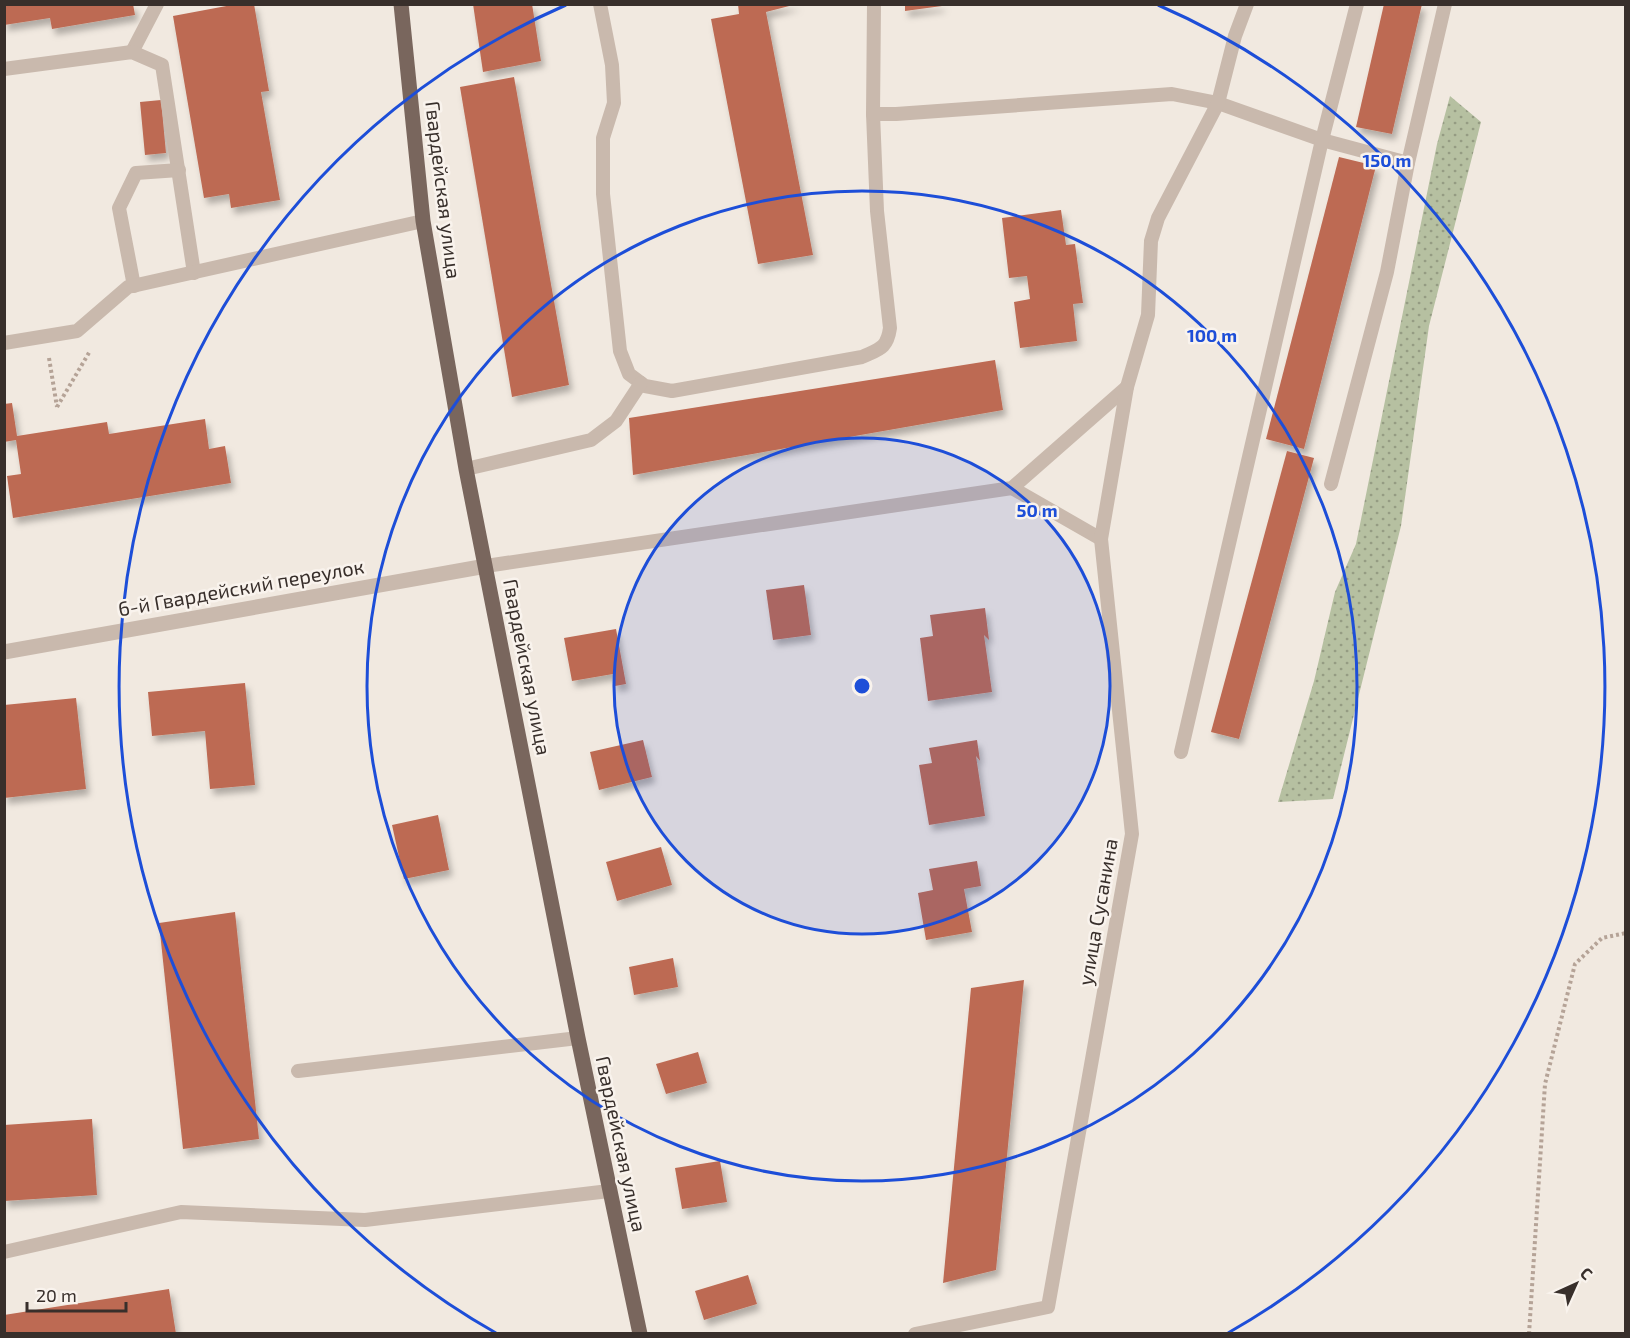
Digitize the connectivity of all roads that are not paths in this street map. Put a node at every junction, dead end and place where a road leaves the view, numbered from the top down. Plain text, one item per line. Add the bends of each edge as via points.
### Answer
1 (157, 4) edge
2 (401, 4) edge
3 (600, 4) edge
4 (874, 4) edge
5 (1247, 4) edge
6 (1357, 4) edge
7 (1445, 4) edge
8 (132, 52) junction
9 (4, 69) edge
10 (1218, 103) junction
11 (873, 114) junction
12 (1323, 140) junction
13 (1408, 163) junction
14 (179, 170) junction
15 (423, 221) junction
16 (194, 273) junction
17 (134, 286) junction
18 (4, 343) edge
19 (641, 383) junction
20 (1127, 387) junction
21 (466, 468) junction
22 (1331, 484) dead end
23 (1012, 488) junction
24 (1101, 538) junction
25 (486, 566) junction
26 (4, 652) edge
27 (1181, 752) dead end
28 (578, 1038) junction
29 (298, 1071) dead end
30 (609, 1191) junction
31 (4, 1252) edge
32 (640, 1334) edge
33 (915, 1334) edge

1 - 8 lane
2 - 15 main road, Гвардейская улица
3 - 19 lane via 612,65 614,103 603,138 605,216 620,351 629,374
4 - 11 lane
5 - 10 lane, улица Сусанина
6 - 12 lane
7 - 13 lane
8 - 9 lane
8 - 14 lane via 162,65
10 - 11 lane via 1172,94
10 - 12 lane
10 - 20 lane, улица Сусанина via 1158,218 1151,241 1148,315
11 - 19 lane via 888,340 880,349 862,357 672,391
12 - 13 lane
12 - 27 lane
13 - 22 lane via 1387,272
14 - 16 lane
14 - 17 lane via 136,173 119,208
15 - 16 lane
15 - 21 main road, Гвардейская улица
16 - 17 lane
17 - 18 lane via 77,331
19 - 21 lane via 616,421 591,440
20 - 23 lane
20 - 24 lane, улица Сусанина
21 - 25 main road, Гвардейская улица
23 - 24 lane
23 - 25 lane
24 - 33 lane, улица Сусанина via 1132,834 1048,1307
25 - 26 street, 6-й Гвардейский переулок
25 - 28 main road, Гвардейская улица
28 - 29 lane
28 - 30 main road, Гвардейская улица
30 - 31 lane via 365,1220 181,1212
30 - 32 main road, Гвардейская улица

